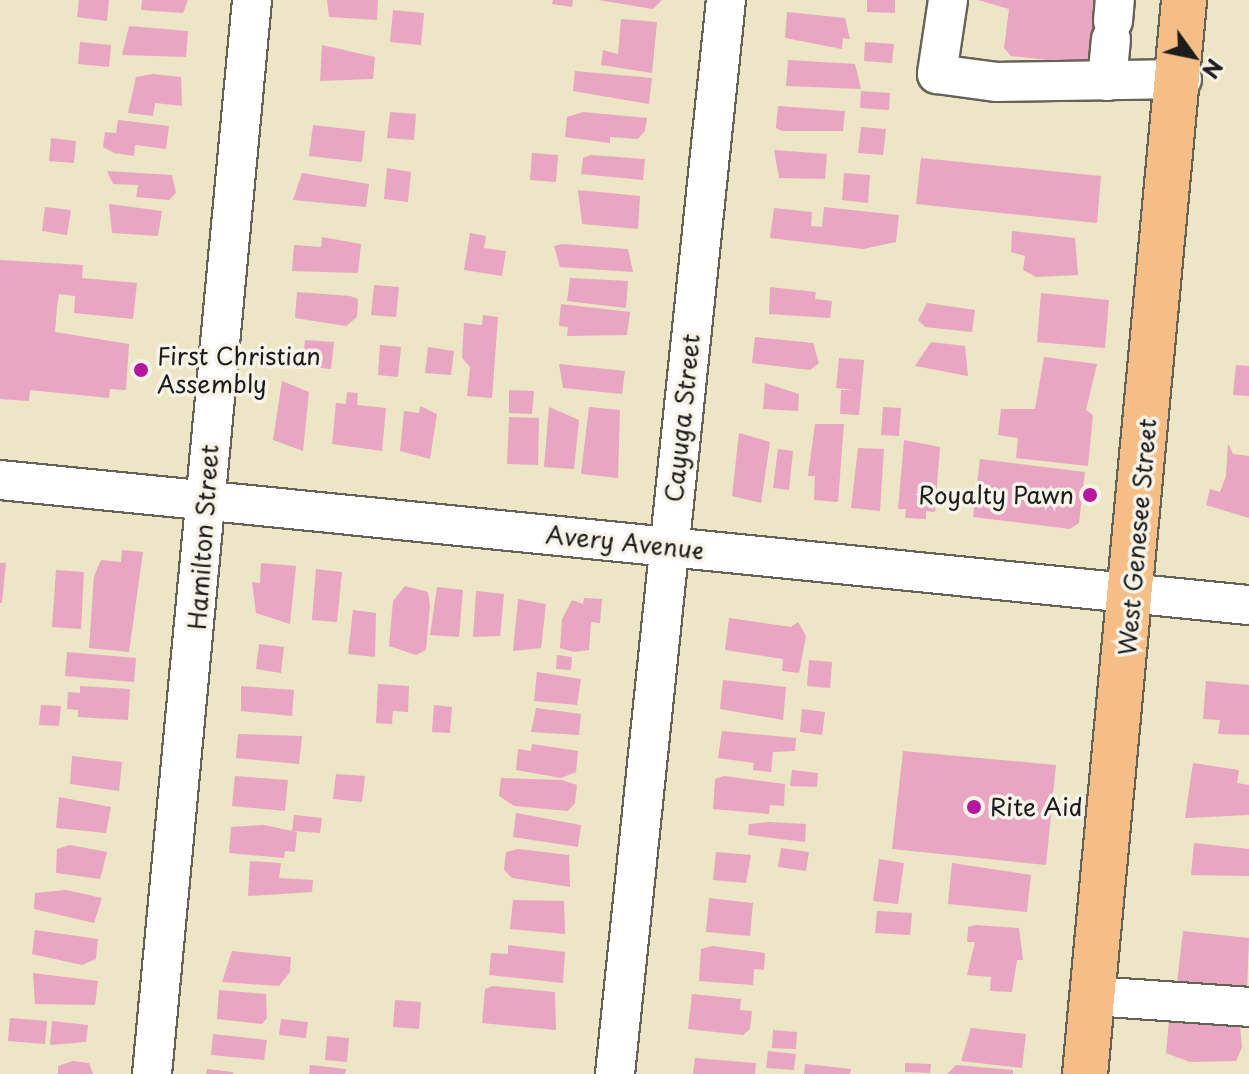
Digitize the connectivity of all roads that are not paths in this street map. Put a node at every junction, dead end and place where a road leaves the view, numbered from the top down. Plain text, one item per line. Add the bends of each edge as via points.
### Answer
1 (252, 0) edge
2 (726, 0) edge
3 (948, 0) edge
4 (1184, 0) edge
5 (1113, 20) edge
6 (1182, 79) junction
7 (1107, 81) junction
8 (0, 480) edge
9 (206, 501) junction
10 (669, 546) junction
11 (1132, 593) junction
12 (1249, 605) edge
13 (1093, 996) junction
14 (1249, 1007) edge
15 (152, 1074) edge
16 (615, 1074) edge
17 (1085, 1074) edge

1 - 9 street, Hamilton Street
2 - 10 street, Cayuga Street
3 - 7 street via 937,74
4 - 6 main road, West Genesee Street
5 - 7 street
6 - 7 street
6 - 11 main road, West Genesee Street
8 - 9 street, Avery Avenue
9 - 10 street, Avery Avenue
9 - 15 street, Hamilton Street
10 - 11 street, Avery Avenue
10 - 16 street, Cayuga Street
11 - 12 street, Avery Avenue
11 - 13 main road, West Genesee Street
13 - 14 street
13 - 17 main road, West Genesee Street

